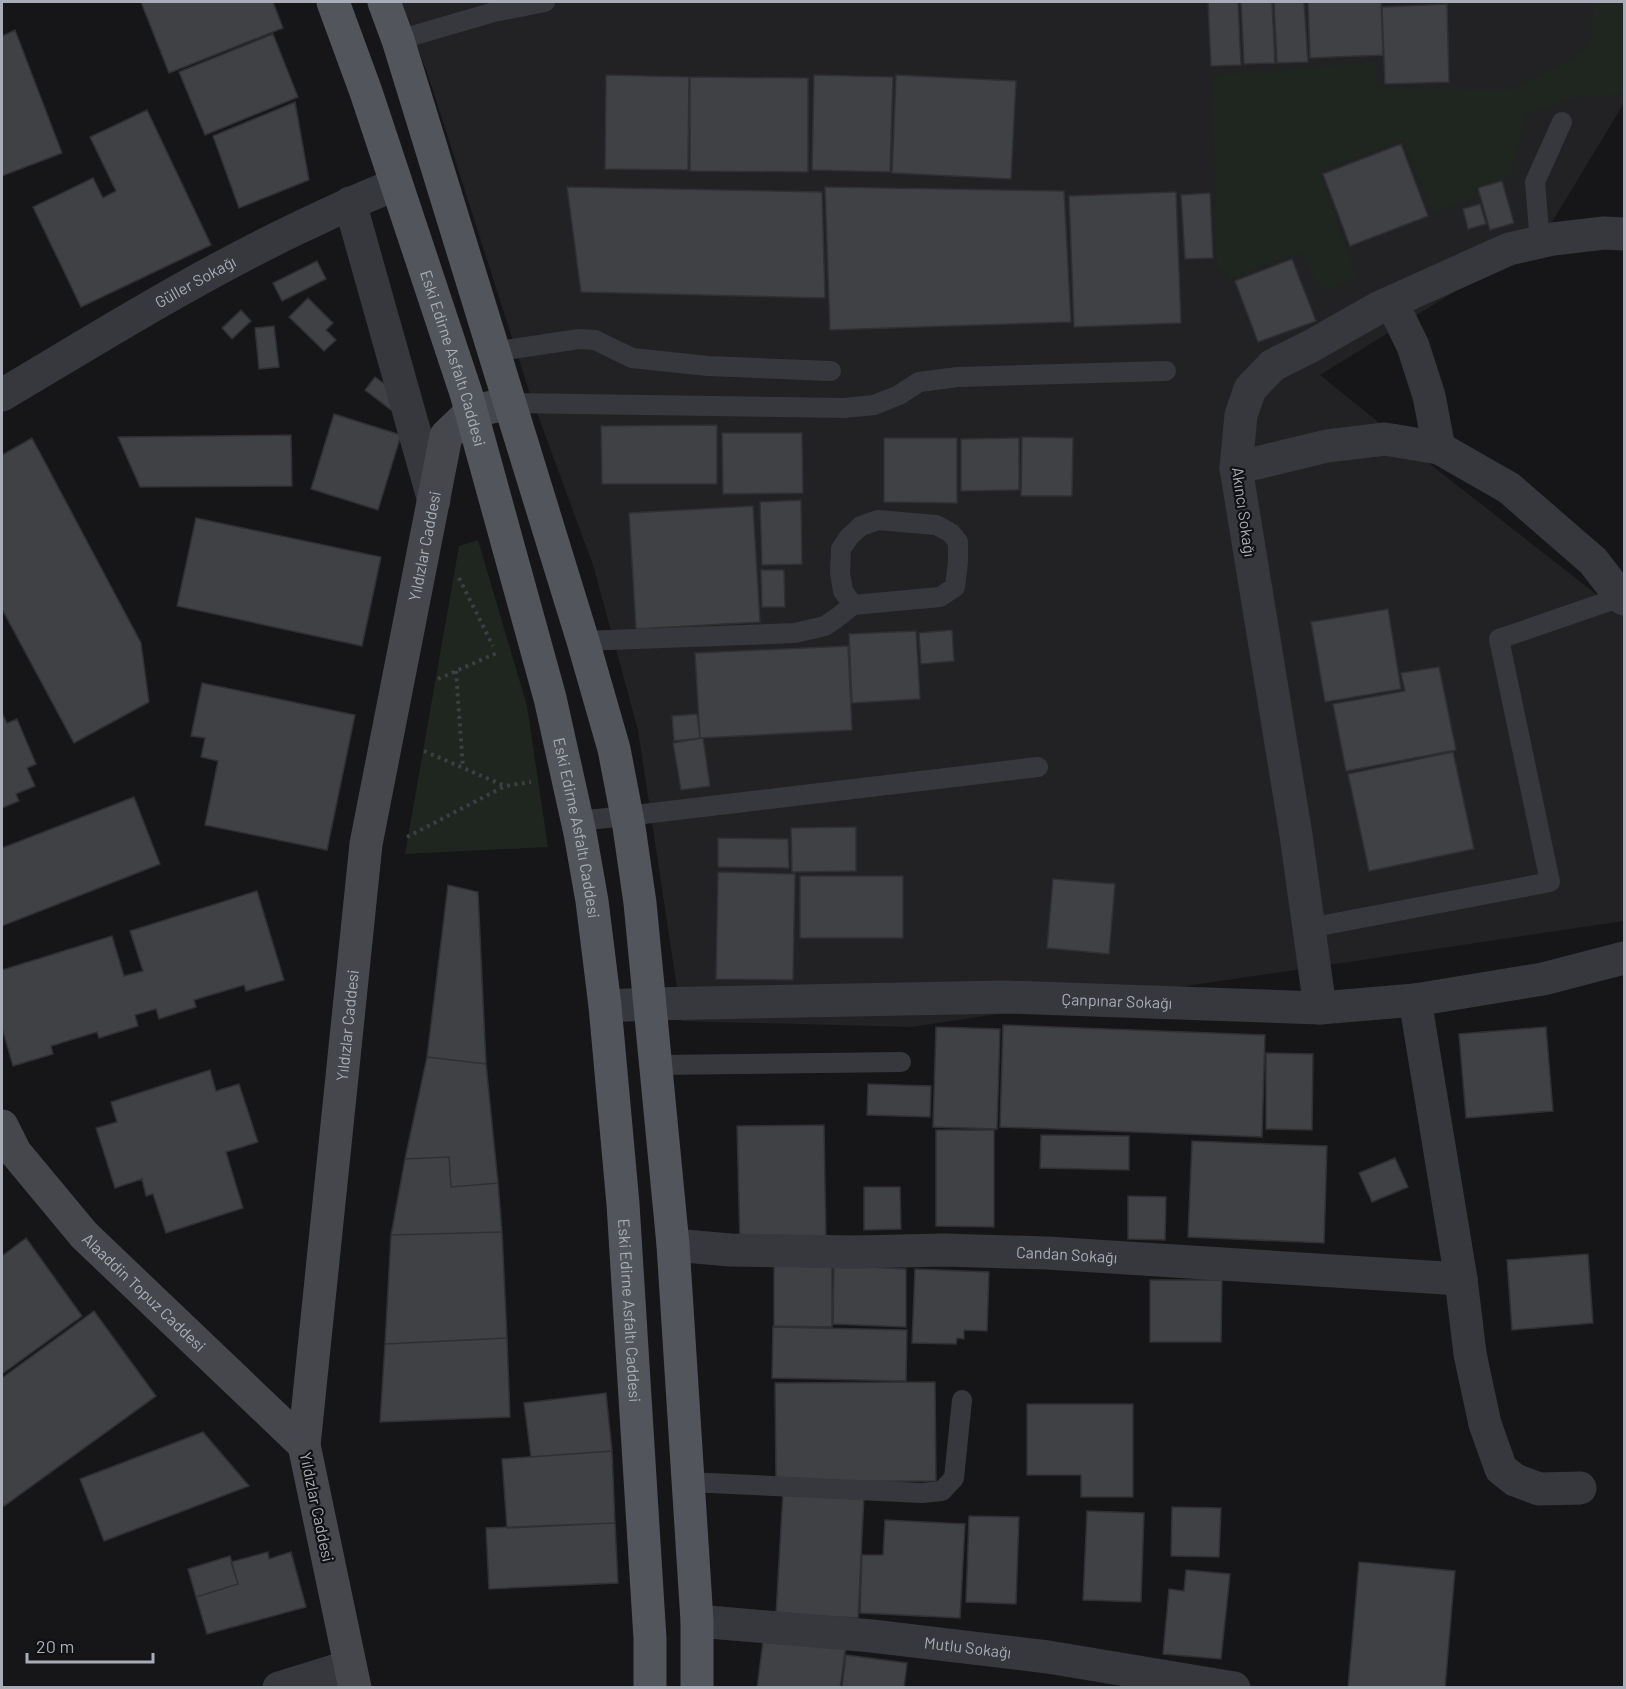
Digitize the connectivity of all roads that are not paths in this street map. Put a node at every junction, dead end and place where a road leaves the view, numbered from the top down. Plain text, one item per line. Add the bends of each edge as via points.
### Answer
1 (333, 2) edge
2 (384, 2) edge
3 (545, 2) edge
4 (398, 40) junction
5 (1562, 122) dead end
6 (439, 174) junction
7 (396, 185) junction
8 (350, 203) junction
9 (1624, 234) edge
10 (1540, 242) junction
11 (1392, 303) junction
12 (493, 352) junction
13 (831, 371) dead end
14 (1166, 371) dead end
15 (2, 395) edge
16 (508, 403) junction
17 (471, 412) junction
18 (1440, 447) junction
19 (1236, 468) junction
20 (434, 501) junction
21 (1623, 598) edge
22 (853, 605) junction
23 (583, 641) junction
24 (1038, 767) dead end
25 (627, 816) junction
26 (577, 820) junction
27 (1309, 928) junction
28 (1624, 958) edge
29 (1415, 1000) junction
30 (649, 1004) junction
31 (605, 1006) junction
32 (1320, 1008) junction
33 (901, 1062) dead end
34 (656, 1065) junction
35 (2, 1126) edge
36 (673, 1245) junction
37 (1461, 1279) junction
38 (962, 1400) dead end
39 (304, 1445) junction
40 (688, 1482) junction
41 (1580, 1488) dead end
42 (697, 1621) junction
43 (353, 1677) edge
44 (279, 1688) edge
45 (650, 1688) edge
46 (697, 1688) edge
47 (1234, 1688) edge

1 - 7 main road, Eski Edirne Asfaltı Caddesi
2 - 4 main road
3 - 4 lane via 494,12
4 - 6 main road
5 - 10 lane via 1535,182
6 - 7 main road
6 - 12 main road
7 - 8 street, Güller Sokağı
7 - 17 main road, Eski Edirne Asfaltı Caddesi
8 - 15 street, Güller Sokağı via 245,254
8 - 20 street
9 - 10 street, Akıncı Sokağı
10 - 11 street, Akıncı Sokağı via 1509,249
11 - 18 street via 1413,346
11 - 19 street, Akıncı Sokağı via 1273,365 1250,389 1241,416
12 - 13 lane via 579,339 595,340 632,358 708,366
12 - 16 main road
14 - 16 lane via 958,377 919,382 874,405 844,408
16 - 17 street
16 - 23 main road
17 - 20 street, Yıldızlar Caddesi via 446,436
17 - 26 main road, Eski Edirne Asfaltı Caddesi via 534,635
18 - 19 street via 1385,439 1327,446
18 - 21 street via 1509,488 1593,561
19 - 27 street, Akıncı Sokağı
20 - 39 street, Yıldızlar Caddesi via 364,860
21 - 27 lane via 1499,639 1550,882
22 - 22 lane via 940,597 955,587 958,542 936,525 878,520 861,526 841,549 843,591
22 - 23 lane via 825,626 795,633
23 - 25 main road via 614,749
24 - 25 lane
25 - 26 lane
25 - 30 main road
26 - 31 main road, Eski Edirne Asfaltı Caddesi
27 - 32 street, Akıncı Sokağı
28 - 29 street, Çanpınar Sokağı via 1543,979
29 - 32 street, Çanpınar Sokağı
29 - 37 street
30 - 31 street, Çanpınar Sokağı
30 - 32 street, Çanpınar Sokağı via 1006,997
30 - 34 main road
31 - 45 main road, Eski Edirne Asfaltı Caddesi via 623,1204
33 - 34 lane
34 - 36 main road
35 - 39 street, Alaaddin Topuz Caddesi via 15,1152 84,1235
36 - 37 street, Candan Sokağı via 741,1250 1047,1253
36 - 40 main road
37 - 41 street via 1470,1354 1485,1424 1501,1469 1515,1480 1539,1489
38 - 40 lane via 954,1478 942,1491
39 - 43 street, Yıldızlar Caddesi
40 - 42 main road
42 - 46 main road
42 - 47 street, Mutlu Sokağı via 1013,1653
43 - 44 street

